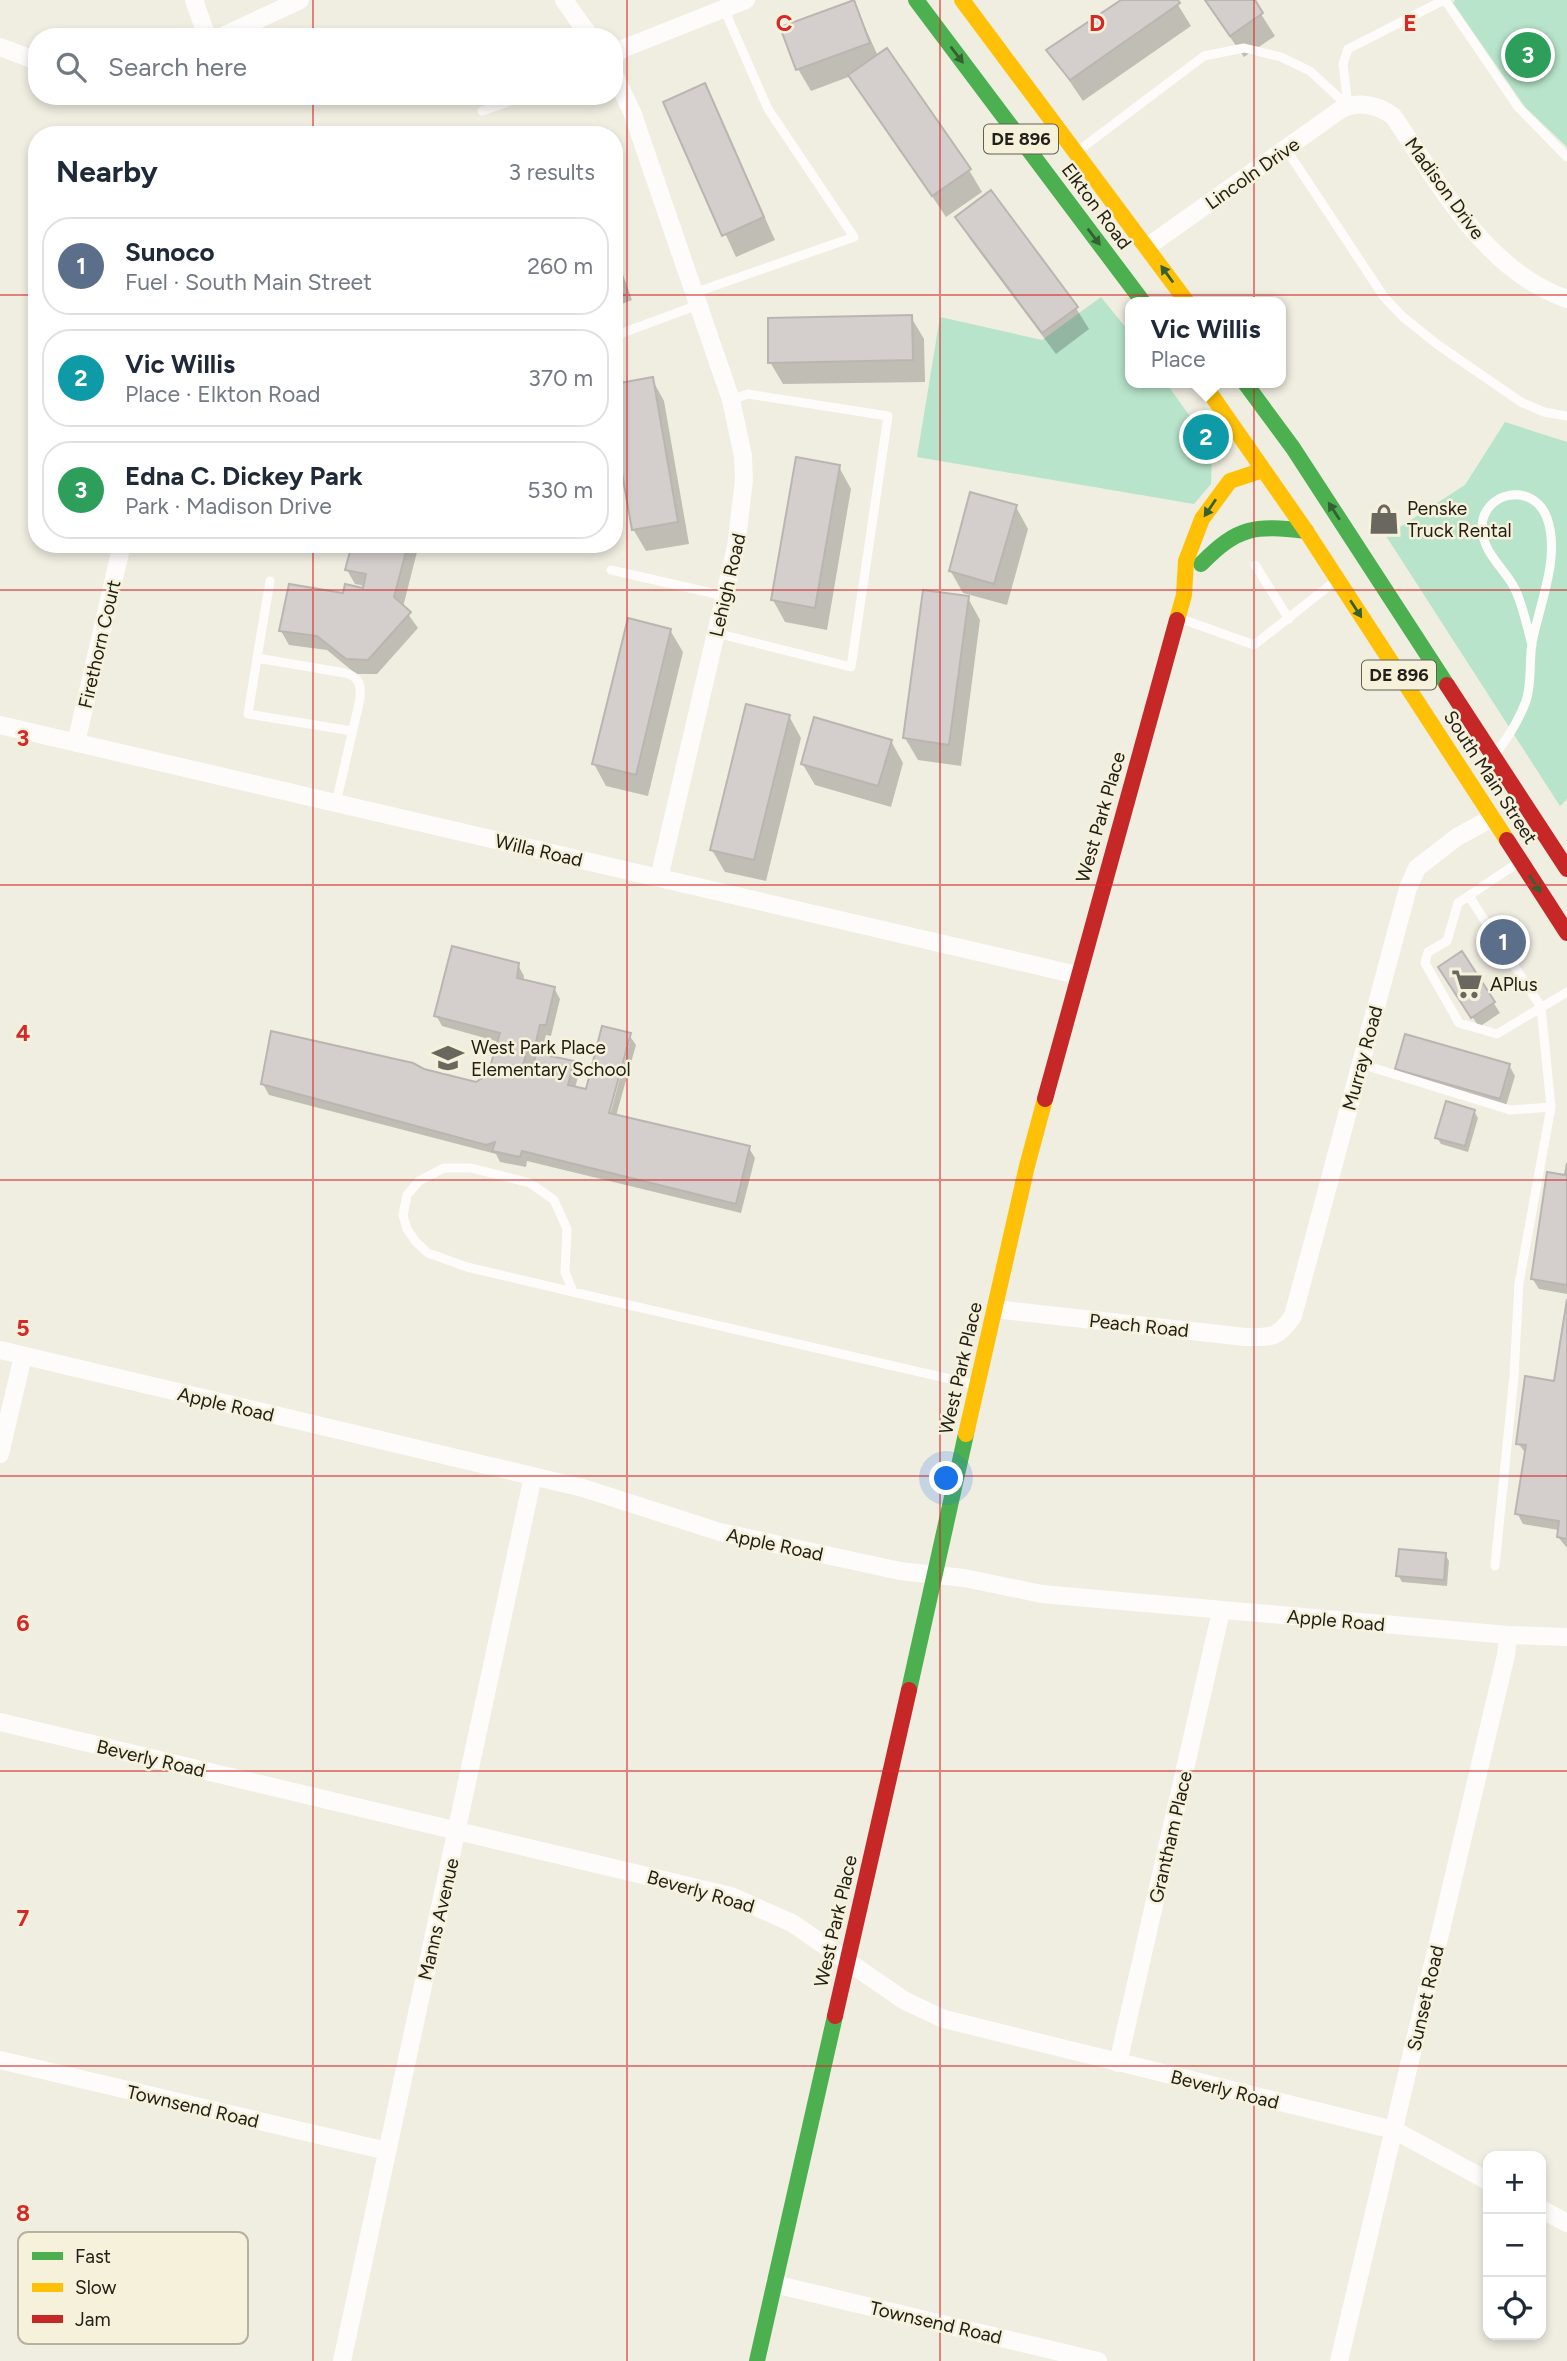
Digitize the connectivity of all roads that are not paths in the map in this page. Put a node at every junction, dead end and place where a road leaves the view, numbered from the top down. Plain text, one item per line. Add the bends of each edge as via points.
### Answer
1 (194, 0) edge
2 (300, 0) edge
3 (564, 0) edge
4 (746, 0) edge
5 (916, 0) edge
6 (962, 0) edge
7 (1445, 0) edge
8 (724, 9) junction
9 (204, 28) edge
10 (240, 28) edge
11 (584, 28) edge
12 (0, 47) edge
13 (623, 49) edge
14 (28, 58) edge
15 (623, 94) edge
16 (499, 105) edge
17 (1353, 105) junction
18 (482, 111) dead end
19 (1286, 149) junction
20 (1076, 153) junction
21 (1567, 158) edge
22 (1147, 247) junction
23 (1139, 297) edge
24 (1183, 297) edge
25 (696, 299) junction
26 (1567, 299) edge
27 (623, 332) edge
28 (1208, 388) edge
29 (1247, 388) edge
30 (731, 400) junction
31 (1567, 416) edge
32 (1278, 459) junction
33 (1306, 531) junction
34 (120, 553) edge
35 (1201, 564) junction
36 (1255, 565) dead end
37 (611, 570) dead end
38 (1337, 579) junction
39 (270, 581) dead end
40 (1184, 595) junction
41 (725, 596) junction
42 (1177, 617) junction
43 (1289, 619) junction
44 (716, 633) junction
45 (1532, 645) junction
46 (257, 659) junction
47 (0, 725) edge
48 (352, 731) junction
49 (76, 743) junction
50 (1494, 756) junction
51 (335, 803) junction
52 (1492, 818) junction
53 (1520, 861) junction
54 (1567, 868) edge
55 (659, 878) junction
56 (1469, 896) junction
57 (1492, 932) dead end
58 (1567, 933) edge
59 (1507, 956) dead end
60 (1077, 975) junction
61 (1567, 992) edge
62 (1541, 1007) junction
63 (1361, 1064) junction
64 (1551, 1107) junction
65 (573, 1292) junction
66 (995, 1309) junction
67 (1281, 1333) joint
68 (0, 1350) edge
69 (23, 1356) junction
70 (978, 1385) junction
71 (0, 1454) edge
72 (533, 1476) junction
73 (1495, 1566) dead end
74 (934, 1575) junction
75 (1222, 1611) junction
76 (1508, 1635) junction
77 (1567, 1637) edge
78 (0, 1722) edge
79 (458, 1830) junction
80 (848, 1959) junction
81 (0, 2060) edge
82 (1118, 2063) junction
83 (1394, 2130) junction
84 (387, 2151) junction
85 (1483, 2178) edge
86 (1546, 2212) edge
87 (1567, 2223) edge
88 (774, 2284) junction
89 (342, 2361) edge
90 (757, 2361) edge
91 (1098, 2361) edge
92 (1339, 2361) edge

1 - 9 street
2 - 10 street
3 - 11 street
4 - 8 street
5 -> 23 street, Elkton Road / DE 896
6 - 20 street, Elkton Road / DE 896
7 - 17 lane via 1348,49 1343,64
7 - 21 lane via 1518,107
8 - 13 street
8 - 25 lane via 768,109 855,237
12 - 14 street
15 - 25 street, Lehigh Road
16 - 18 lane
17 - 19 street, Lincoln Drive
17 - 20 lane via 1310,71 1281,57 1244,48 1204,56
17 - 26 street, Madison Drive via 1384,109 1393,116 1476,236 1512,267
19 - 22 street, Lincoln Drive
19 - 31 lane via 1402,317 1530,408
20 - 22 street, Elkton Road / DE 896
24 -> 22 street, Elkton Road / DE 896
25 - 27 lane
25 - 30 street, Lehigh Road
28 - 32 street, DE 896
29 - 32 street, DE 896
30 - 41 street, Lehigh Road via 743,456 743,502
30 - 44 lane via 748,394 888,416 851,667
32 - 33 street, South Main Street / DE 896
32 - 35 street, West Park Place via 1217,526
32 -> 40 street, West Park Place via 1230,481 1202,519 1186,561
50 -> 32 street, South Main Street / DE 896
33 - 35 street via 1243,529 1227,537
33 - 38 street, South Main Street / DE 896
34 - 49 street, Firethorn Court
35 - 40 street, West Park Place
36 - 43 lane
37 - 41 lane
38 - 43 lane
38 -> 52 street, South Main Street / DE 896
39 - 46 lane
40 - 42 street, West Park Place
41 - 44 street, Lehigh Road
42 - 43 lane via 1254,645
42 - 60 street, West Park Place
44 - 55 street, Lehigh Road
45 - 45 lane via 1551,537 1538,505 1526,494 1510,494 1486,513 1482,529 1489,552 1515,590
45 - 50 lane via 1527,698 1517,723
46 - 48 lane via 357,678 360,699
46 - 48 lane via 248,714
47 - 49 street, Willa Road
48 - 51 lane
49 - 51 street, Willa Road
50 - 54 street, South Main Street / DE 896
51 - 55 street, Willa Road
52 - 53 street, South Main Street / DE 896
52 - 63 street, Murray Road via 1457,837 1417,868
53 - 56 lane
53 -> 58 street, South Main Street / DE 896
55 - 60 street, Willa Road
56 - 57 lane
56 - 62 lane via 1458,904 1447,941 1428,952 1425,963 1459,1023 1497,1034
59 - 62 lane
60 - 66 street, West Park Place
61 - 62 lane
62 - 64 lane
63 - 64 lane via 1510,1110
63 - 67 street, Murray Road via 1293,1316
64 - 73 lane via 1520,1283
65 - 65 lane via 428,1253 407,1229 403,1215 407,1195 419,1181 444,1168 471,1168 530,1183 554,1200 567,1229 565,1272
65 - 70 lane
66 - 67 street, Peach Road via 1245,1337
66 - 70 street, West Park Place
68 - 69 street, Apple Road
69 - 71 street
69 - 72 street, Apple Road
70 - 74 street, West Park Place
72 - 74 street, Apple Road via 720,1532
72 - 79 street, Manns Avenue
74 - 75 street, Apple Road via 1042,1594
74 - 80 street, West Park Place
75 - 76 street, Apple Road
75 - 82 street, Grantham Place
76 - 77 street, Apple Road
76 - 83 street, Sunset Road
78 - 79 street, Beverly Road
79 - 80 street, Beverly Road via 731,1896 792,1923
79 - 84 street, Manns Avenue
80 - 82 street, Beverly Road via 905,2001 944,2019
80 - 88 street, West Park Place
81 - 84 street, Townsend Road
82 - 83 street, Beverly Road
83 - 85 street, Beverly Road
83 - 92 street, Sunset Road
84 - 89 street, Manns Avenue
86 - 87 street
88 - 90 street, West Park Place
88 - 91 street, Townsend Road

